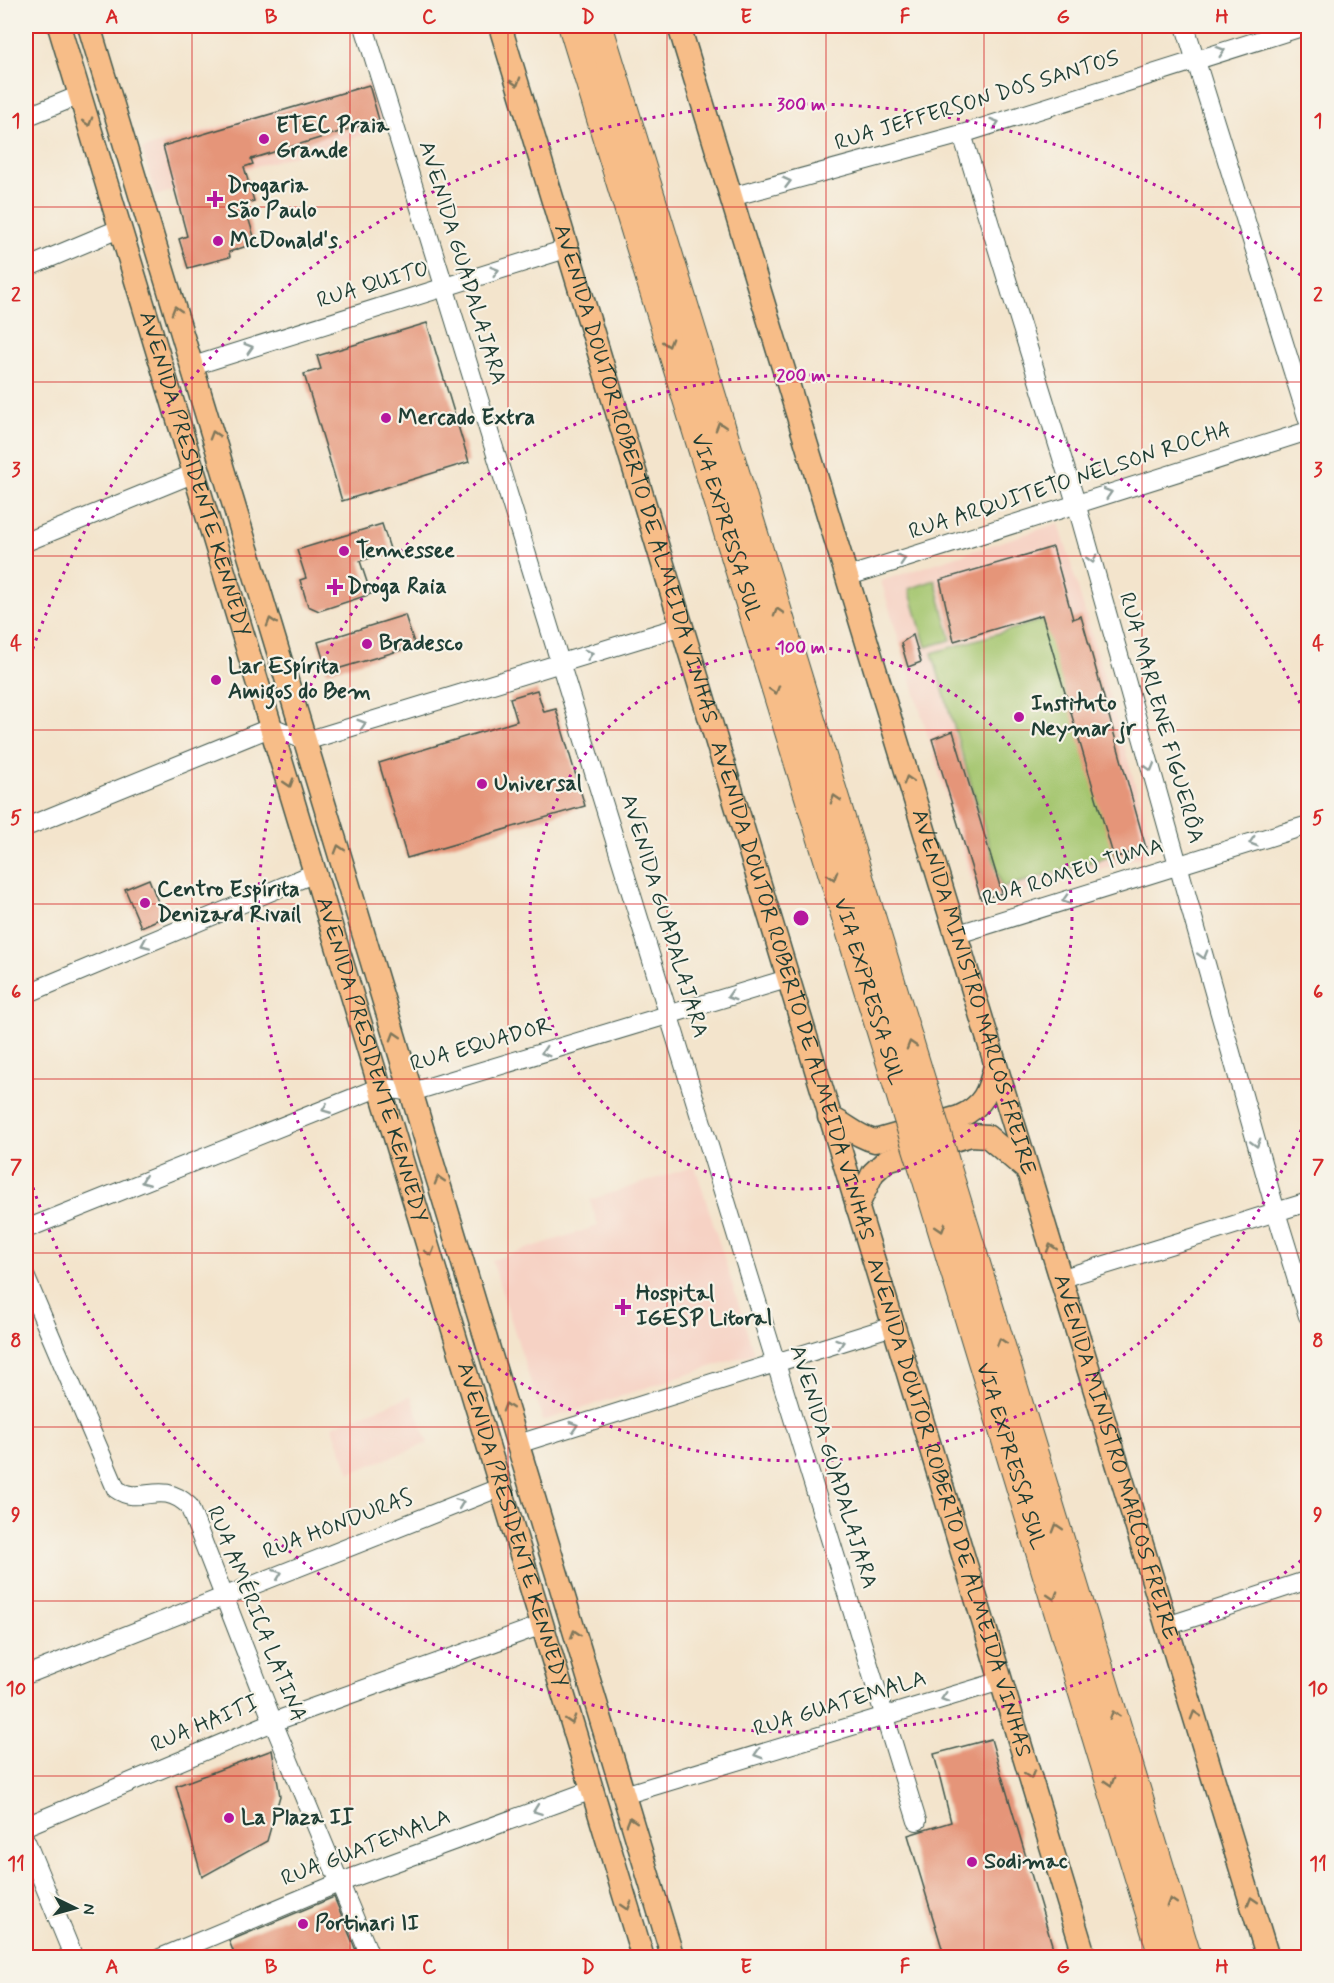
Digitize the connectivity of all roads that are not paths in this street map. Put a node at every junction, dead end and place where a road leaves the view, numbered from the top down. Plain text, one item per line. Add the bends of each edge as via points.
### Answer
1 (59, 26) edge
2 (89, 26) edge
3 (364, 26) edge
4 (500, 26) edge
5 (572, 26) edge
6 (599, 26) edge
7 (679, 26) edge
8 (1185, 26) edge
9 (1305, 26) edge
10 (1196, 59) junction
11 (80, 95) junction
12 (26, 117) edge
13 (962, 134) junction
14 (731, 197) junction
15 (121, 228) junction
16 (651, 245) junction
17 (566, 249) junction
18 (26, 268) edge
19 (444, 287) junction
20 (194, 366) junction
21 (1308, 420) edge
22 (1308, 431) edge
23 (195, 473) junction
24 (1076, 503) junction
25 (26, 542) edge
26 (846, 577) junction
27 (682, 626) junction
28 (560, 663) junction
29 (272, 727) junction
30 (306, 741) junction
31 (1308, 825) edge
32 (26, 826) edge
33 (1177, 866) junction
34 (315, 873) junction
35 (955, 936) junction
36 (787, 979) junction
37 (26, 994) edge
38 (669, 1015) junction
39 (995, 1066) junction
40 (380, 1087) junction
41 (412, 1092) junction
42 (829, 1117) junction
43 (936, 1170) junction
44 (1027, 1170) junction
45 (1308, 1202) edge
46 (857, 1207) junction
47 (1276, 1212) junction
48 (26, 1229) edge
49 (26, 1278) edge
50 (1060, 1279) junction
51 (1308, 1316) edge
52 (893, 1326) junction
53 (776, 1363) junction
54 (518, 1444) junction
55 (501, 1488) junction
56 (1308, 1580) edge
57 (223, 1595) junction
58 (542, 1625) junction
59 (1167, 1626) junction
60 (26, 1675) edge
61 (1001, 1681) junction
62 (885, 1716) junction
63 (273, 1722) junction
64 (592, 1790) junction
65 (624, 1795) junction
66 (917, 1821) dead end
67 (26, 1826) edge
68 (26, 1841) edge
69 (341, 1882) junction
70 (74, 1958) edge
71 (160, 1958) edge
72 (371, 1958) edge
73 (642, 1958) edge
74 (673, 1958) edge
75 (1085, 1958) edge
76 (1163, 1958) edge
77 (1188, 1958) edge
78 (1269, 1958) edge

1 - 11 main road, AVENIDA PRESIDENTE KENNEDY
20 -> 2 main road, AVENIDA PRESIDENTE KENNEDY
3 - 19 street, AVENIDA GUADALAJARA
4 -> 17 main road, AVENIDA DOUTOR ROBERTO DE ALMEIDA VINHAS
5 - 16 highway, VIA EXPRESSA SUL
6 - 16 highway, VIA EXPRESSA SUL
7 - 14 main road, AVENIDA MINISTRO MARCOS FREIRE
8 - 10 street
10 -> 9 street, RUA JEFFERSON DOS SANTOS
13 -> 10 street, RUA JEFFERSON DOS SANTOS
10 - 21 street
11 - 12 street
11 -> 15 main road, AVENIDA PRESIDENTE KENNEDY
14 -> 13 street, RUA JEFFERSON DOS SANTOS
13 - 24 street, RUA MARLENE FIGUERÔA
14 - 26 main road, AVENIDA MINISTRO MARCOS FREIRE
15 - 18 street
15 - 23 main road, AVENIDA PRESIDENTE KENNEDY
16 - 43 highway, VIA EXPRESSA SUL, bridge
19 -> 17 street, RUA QUITO
17 - 27 main road, AVENIDA DOUTOR ROBERTO DE ALMEIDA VINHAS
20 -> 19 street, RUA QUITO
19 - 28 street, AVENIDA GUADALAJARA
30 -> 20 main road, AVENIDA PRESIDENTE KENNEDY
24 -> 22 street, RUA ARQUITETO NELSON ROCHA
23 - 25 street
23 - 29 main road, AVENIDA PRESIDENTE KENNEDY
26 -> 24 street, RUA ARQUITETO NELSON ROCHA
24 -> 33 street, RUA MARLENE FIGUERÔA
35 -> 26 main road, AVENIDA MINISTRO MARCOS FREIRE
28 -> 27 street
27 - 36 main road, AVENIDA DOUTOR ROBERTO DE ALMEIDA VINHAS
30 -> 28 street
28 - 38 street, AVENIDA GUADALAJARA
29 - 30 street
29 - 32 street
29 -> 34 main road, AVENIDA PRESIDENTE KENNEDY
41 -> 30 main road, AVENIDA PRESIDENTE KENNEDY
31 -> 33 street, RUA ROMEU TUMA
33 -> 35 street, RUA ROMEU TUMA
33 -> 47 street, RUA MARLENE FIGUERÔA
34 -> 37 street
34 - 40 main road, AVENIDA PRESIDENTE KENNEDY
35 - 39 main road, AVENIDA MINISTRO MARCOS FREIRE
36 -> 38 street, RUA EQUADOR
36 - 42 main road, AVENIDA DOUTOR ROBERTO DE ALMEIDA VINHAS
38 -> 41 street, RUA EQUADOR
38 - 53 street, AVENIDA GUADALAJARA
39 - 42 main road via 989,1090 979,1107 959,1117 875,1141
39 - 44 main road, AVENIDA MINISTRO MARCOS FREIRE
40 - 41 street, RUA EQUADOR
40 -> 48 street
40 -> 55 main road, AVENIDA PRESIDENTE KENNEDY
54 -> 41 main road, AVENIDA PRESIDENTE KENNEDY
42 - 46 main road, AVENIDA DOUTOR ROBERTO DE ALMEIDA VINHAS
43 -> 76 highway, VIA EXPRESSA SUL
77 -> 43 highway, VIA EXPRESSA SUL
44 - 46 main road via 987,1136 971,1135 887,1160 873,1173
50 -> 44 main road, AVENIDA MINISTRO MARCOS FREIRE
45 - 47 street
46 - 52 main road, AVENIDA DOUTOR ROBERTO DE ALMEIDA VINHAS
47 - 50 street
47 - 51 street, RUA MARLENE FIGUERÔA
49 - 57 street, RUA AMÉRICA LATINA via 116,1489 134,1496 167,1493 189,1506
50 - 59 main road, AVENIDA MINISTRO MARCOS FREIRE
53 -> 52 street
52 - 61 main road, AVENIDA DOUTOR ROBERTO DE ALMEIDA VINHAS
54 -> 53 street
53 - 62 street, AVENIDA GUADALAJARA
65 -> 54 main road, AVENIDA PRESIDENTE KENNEDY
57 -> 55 street, RUA HONDURAS
55 - 58 main road, AVENIDA PRESIDENTE KENNEDY
56 - 59 street
57 - 60 street, RUA HONDURAS
57 - 63 street, RUA AMÉRICA LATINA
58 - 63 street, RUA HAITI
58 -> 64 main road, AVENIDA PRESIDENTE KENNEDY
78 -> 59 main road, AVENIDA MINISTRO MARCOS FREIRE
61 -> 62 street, RUA GUATEMALA
61 -> 75 main road, AVENIDA DOUTOR ROBERTO DE ALMEIDA VINHAS
62 -> 65 street, RUA GUATEMALA
62 - 66 street, AVENIDA GUADALAJARA
63 - 67 street, RUA HAITI
63 - 69 street, RUA AMÉRICA LATINA
64 -> 69 street, RUA GUATEMALA
64 -> 73 main road, AVENIDA PRESIDENTE KENNEDY
74 -> 65 main road, AVENIDA PRESIDENTE KENNEDY
68 - 70 street
69 - 71 street, RUA GUATEMALA
69 - 72 street, RUA AMÉRICA LATINA

